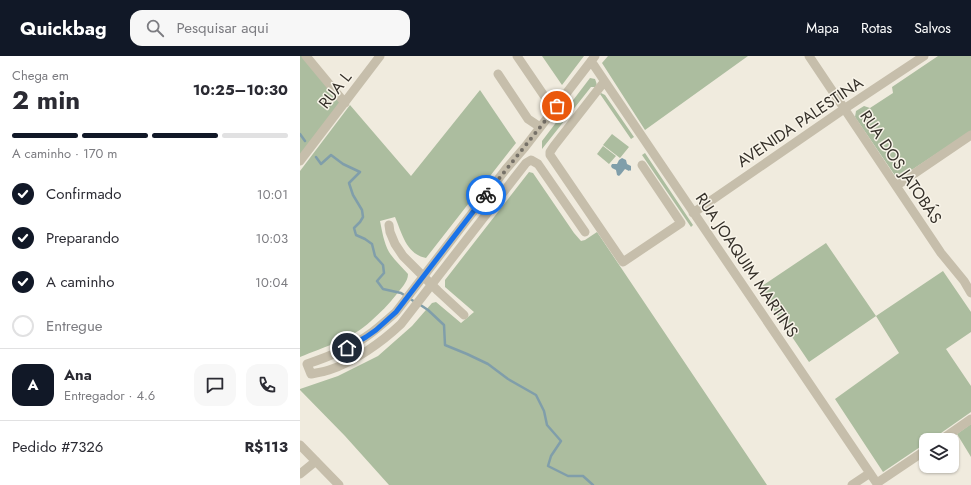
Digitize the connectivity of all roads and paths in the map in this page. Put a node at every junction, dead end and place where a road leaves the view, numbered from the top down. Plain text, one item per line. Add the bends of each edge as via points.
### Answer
1 (306, 56) edge
2 (380, 56) edge
3 (517, 56) edge
4 (809, 56) edge
5 (924, 56) edge
6 (593, 59) edge
7 (498, 74) dead end
8 (604, 82) junction
9 (344, 103) junction
10 (557, 106) junction
11 (844, 109) junction
12 (540, 127) junction
13 (971, 135) edge
14 (300, 161) edge
15 (642, 165) dead end
16 (896, 186) junction
17 (693, 213) junction
18 (389, 224) dead end
19 (586, 232) dead end
20 (423, 276) junction
21 (967, 278) edge
22 (432, 285) junction
23 (971, 292) edge
24 (464, 315) dead end
25 (971, 419) edge
26 (951, 433) edge
27 (300, 445) edge
28 (919, 455) edge
29 (316, 461) junction
30 (870, 473) junction
31 (300, 474) edge
32 (878, 484) edge
33 (339, 485) edge
34 (852, 485) edge

1 - 9 street
2 - 9 street, RUA L
3 - 10 street via 547,100
4 - 11 street, RUA DOS JATOBÁS
5 - 11 street, AVENIDA PALESTINA
6 - 8 street, RUA JOAQUIM MARTINS
6 - 10 street
7 - 12 street via 528,119
8 - 15 street via 554,146 550,155 622,262 681,223
8 - 17 street, RUA JOAQUIM MARTINS
9 - 14 street, RUA L
10 - 12 street
11 - 16 street, RUA DOS JATOBÁS
11 - 17 street, AVENIDA PALESTINA
12 - 20 street
13 - 16 street
16 - 21 street, RUA DOS JATOBÁS via 941,253
17 - 30 street, RUA JOAQUIM MARTINS
18 - 20 street via 398,250
19 - 22 street via 538,164 531,160 521,169
20 - 22 street
20 - 22 street via 396,312 376,330 356,344 307,364 310,374 329,370 365,352 401,324
21 - 23 street, RUA DOS JATOBÁS
22 - 24 street
25 - 26 street
27 - 29 street
28 - 32 street
29 - 31 street
29 - 33 street
30 - 32 street, RUA JOAQUIM MARTINS
30 - 34 street

